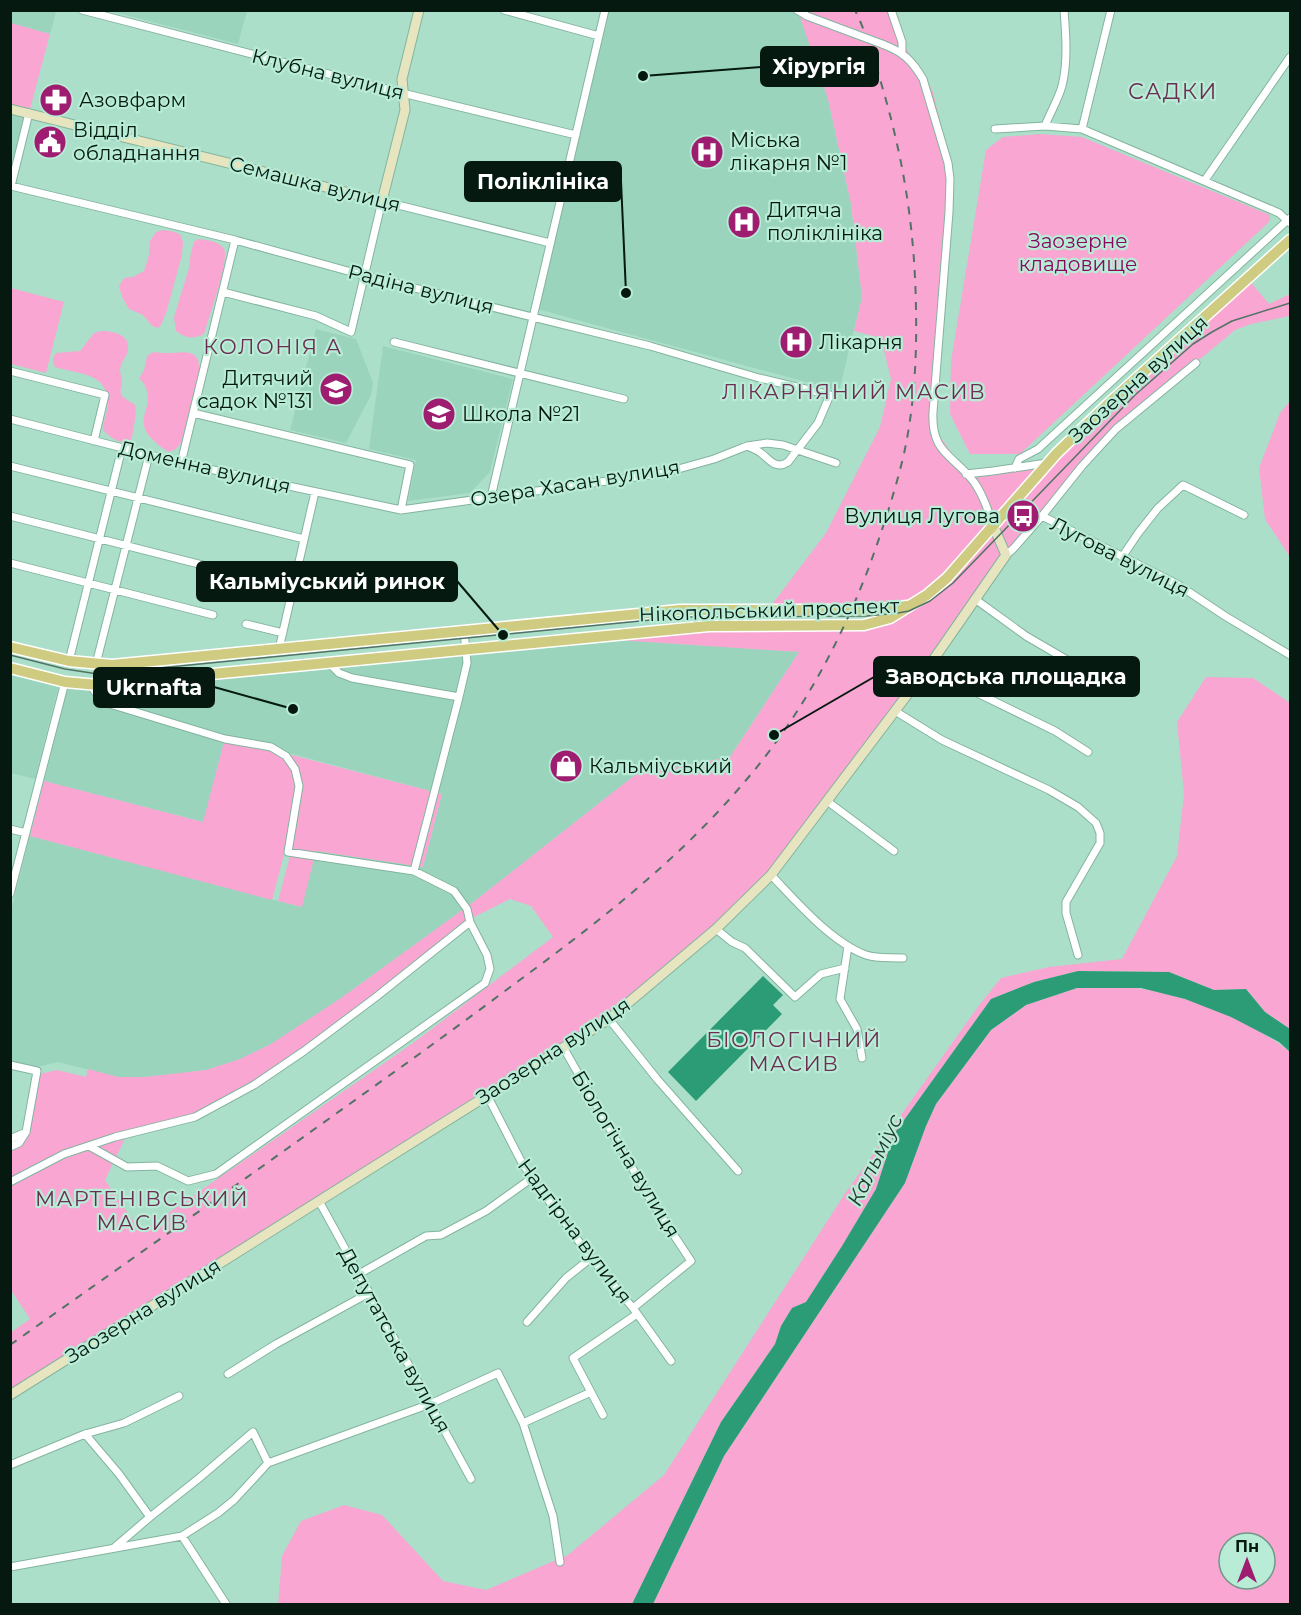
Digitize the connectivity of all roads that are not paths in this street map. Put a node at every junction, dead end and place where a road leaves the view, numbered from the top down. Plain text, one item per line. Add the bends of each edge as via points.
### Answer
1 (82, 10) edge
2 (419, 10) edge
3 (504, 10) edge
4 (604, 10) edge
5 (796, 10) edge
6 (891, 10) edge
7 (1064, 10) edge
8 (1111, 10) edge
9 (599, 36) junction
10 (902, 52) junction
11 (1290, 57) edge
12 (403, 93) junction
13 (10, 109) edge
14 (30, 113) junction
15 (1045, 126) junction
16 (995, 129) dead end
17 (1082, 129) junction
18 (576, 135) junction
19 (1205, 180) junction
20 (11, 186) edge
21 (382, 201) junction
22 (1290, 221) edge
23 (235, 240) junction
24 (1290, 240) edge
25 (550, 243) junction
26 (366, 276) junction
27 (223, 292) junction
28 (533, 316) junction
29 (394, 342) dead end
30 (1196, 363) dead end
31 (10, 371) edge
32 (520, 374) junction
33 (624, 399) dead end
34 (193, 413) junction
35 (10, 419) edge
36 (94, 441) junction
37 (747, 446) junction
38 (122, 448) junction
39 (796, 450) junction
40 (149, 455) junction
41 (181, 463) junction
42 (836, 463) dead end
43 (1047, 463) junction
44 (10, 466) edge
45 (1015, 468) junction
46 (966, 474) junction
47 (111, 491) junction
48 (315, 492) junction
49 (491, 497) junction
50 (138, 498) junction
51 (401, 510) junction
52 (1244, 515) dead end
53 (10, 516) edge
54 (1042, 516) junction
55 (993, 525) junction
56 (99, 539) junction
57 (304, 539) junction
58 (126, 546) junction
59 (1006, 555) junction
60 (1122, 557) junction
61 (10, 563) edge
62 (88, 582) junction
63 (293, 588) junction
64 (115, 589) junction
65 (975, 599) junction
66 (910, 606) junction
67 (213, 615) dead end
68 (246, 624) dead end
69 (464, 631) junction
70 (283, 633) junction
71 (10, 647) edge
72 (279, 649) junction
73 (466, 650) junction
74 (1290, 655) edge
75 (69, 661) junction
76 (329, 663) junction
77 (96, 664) junction
78 (929, 666) junction
79 (10, 668) edge
80 (275, 668) junction
81 (1114, 680) dead end
82 (64, 682) junction
83 (90, 685) junction
84 (459, 697) junction
85 (895, 711) junction
86 (1088, 752) dead end
87 (827, 801) junction
88 (10, 829) edge
89 (26, 833) junction
90 (894, 851) dead end
91 (414, 871) junction
92 (771, 875) junction
93 (10, 894) edge
94 (470, 922) junction
95 (716, 929) junction
96 (848, 946) junction
97 (1078, 955) dead end
98 (903, 958) dead end
99 (844, 968) junction
100 (609, 1019) junction
101 (563, 1047) junction
102 (862, 1058) dead end
103 (10, 1065) edge
104 (487, 1095) junction
105 (26, 1132) junction
106 (10, 1139) edge
107 (89, 1146) junction
108 (10, 1148) edge
109 (738, 1172) dead end
110 (532, 1178) junction
111 (11, 1181) edge
112 (319, 1201) junction
113 (591, 1258) junction
114 (359, 1274) junction
115 (369, 1293) junction
116 (635, 1311) junction
117 (527, 1322) dead end
118 (671, 1361) dead end
119 (228, 1374) dead end
120 (591, 1392) junction
121 (10, 1395) edge
122 (179, 1396) dead end
123 (430, 1404) junction
124 (603, 1416) dead end
125 (523, 1423) junction
126 (85, 1434) junction
127 (268, 1463) junction
128 (10, 1465) edge
129 (471, 1479) dead end
130 (150, 1516) junction
131 (182, 1536) junction
132 (115, 1548) junction
133 (560, 1562) dead end
134 (10, 1567) edge
135 (226, 1605) edge

1 - 12 street, Клубна вулиця
2 - 12 street via 403,72
3 - 9 street
4 - 9 street
5 - 10 street, bridge
6 - 10 street
7 - 15 street via 1065,74
8 - 17 street
9 - 18 street
10 - 46 street via 923,79 948,163 949,212 932,422 941,448
11 - 19 street
12 - 18 street, Клубна вулиця
12 - 21 street via 405,110
13 - 14 street, Семашка вулиця
14 - 20 street
14 - 21 street, Семашка вулиця
15 - 16 street
15 - 17 street
17 - 19 street
18 - 25 street
19 - 22 street
20 - 23 street, Радіна вулиця
21 - 25 street, Семашка вулиця
21 - 26 street
22 - 45 street via 1038,449 1019,459
23 - 26 street, Радіна вулиця
23 - 27 street
24 - 43 main road, Заозерна вулиця
25 - 28 street
26 - 27 street via 351,332 316,316
26 - 28 street, Радіна вулиця
27 - 34 street
28 - 32 street
28 - 39 street, Радіна вулиця via 830,395 818,423
29 - 32 street
30 - 54 street, Заозерна вулиця via 1116,429
31 - 36 street via 105,395
32 - 33 street
32 - 49 street
34 - 41 street
34 - 51 street via 410,465
35 - 36 street, Доменна вулиця
36 - 38 street, Доменна вулиця
37 - 39 street, Озера Хасан вулиця via 767,443
37 - 39 street via 778,465 788,462
37 - 49 street, Озера Хасан вулиця via 664,473
38 - 40 street, Доменна вулиця
38 - 47 street
39 - 42 street, Озера Хасан вулиця
40 - 41 street, Доменна вулиця
40 - 50 street
41 - 48 street, Доменна вулиця
43 - 45 street
43 - 55 main road, Заозерна вулиця
44 - 47 street
45 - 46 street
46 - 55 street via 982,495
47 - 50 street
47 - 56 street
48 - 51 street, Доменна вулиця
48 - 57 street
49 - 51 street, Озера Хасан вулиця
50 - 57 street
50 - 58 street
52 - 60 street via 1183,485 1158,508
53 - 56 street
54 - 59 street, Заозерна вулиця
54 - 60 street, Лугова вулиця
55 - 59 street
55 - 66 main road, Заозерна вулиця via 947,578
56 - 58 street
56 - 62 street
57 - 63 street
58 - 63 street
58 - 64 street
59 - 65 street, Заозерна вулиця
60 - 74 street, Лугова вулиця via 1177,584
61 - 62 street
62 - 64 street
62 - 75 street
63 - 70 street
64 - 67 street
64 - 77 street
65 - 78 street, Заозерна вулиця
65 - 81 street via 1026,636 1098,678
66 - 69 main road, Нікопольський проспект via 680,610
66 - 73 main road, Нікопольський проспект via 890,618 864,625 710,626
68 - 70 street
69 - 72 main road, Нікопольський проспект
69 - 73 street
70 - 72 street
71 - 75 main road, Нікопольський проспект
72 - 77 main road, Нікопольський проспект
72 - 80 main road
73 - 76 main road, Нікопольський проспект
73 - 84 street
75 - 77 main road, Нікопольський проспект
76 - 80 main road, Нікопольський проспект
76 - 84 street via 352,678
78 - 85 street, Заозерна вулиця
78 - 86 street
79 - 82 main road, Нікопольський проспект
80 - 83 main road, Нікопольський проспект
82 - 83 main road, Нікопольський проспект
82 - 89 street
83 - 91 street via 104,702 225,739 272,747 286,756 295,769 299,786 288,852
84 - 91 street
85 - 87 street, Заозерна вулиця
85 - 97 street via 942,740 1049,790 1096,823 1100,843 1065,902
87 - 90 street
87 - 92 street, Заозерна вулиця
88 - 89 street
89 - 93 street
91 - 94 street via 454,891 468,909
92 - 95 street, Заозерна вулиця
92 - 96 street
94 - 107 street via 376,997 254,1085 195,1117
94 - 107 street via 487,955 490,969 485,982 216,1174 188,1181 157,1166 127,1167
95 - 99 street via 745,948 795,997 821,974
95 - 100 street, Заозерна вулиця
96 - 98 street via 869,956
96 - 99 street
99 - 102 street via 840,999 857,1029
100 - 101 street, Заозерна вулиця
100 - 109 street
101 - 104 street, Заозерна вулиця
101 - 116 street, Біологічна вулиця via 690,1261
103 - 105 street via 37,1071
104 - 110 street, Надгірна вулиця
104 - 112 street, Заозерна вулиця
105 - 106 street
105 - 108 street
107 - 111 street
110 - 113 street, Надгірна вулиця
110 - 114 street via 486,1211 441,1235 426,1236
112 - 114 street, Депутатська вулиця
112 - 121 street, Заозерна вулиця
113 - 116 street, Надгірна вулиця
113 - 117 street via 566,1278
114 - 115 street, Депутатська вулиця
115 - 119 street
115 - 123 street, Депутатська вулиця
116 - 118 street, Надгірна вулиця
116 - 120 street via 573,1358
120 - 124 street
120 - 125 street
122 - 126 street via 124,1423
123 - 125 street via 498,1373
123 - 127 street
123 - 129 street, Депутатська вулиця
125 - 133 street via 553,1516
126 - 128 street
126 - 130 street
127 - 130 street via 253,1432
127 - 131 street via 234,1500
130 - 132 street
131 - 132 street
131 - 135 street
132 - 134 street

